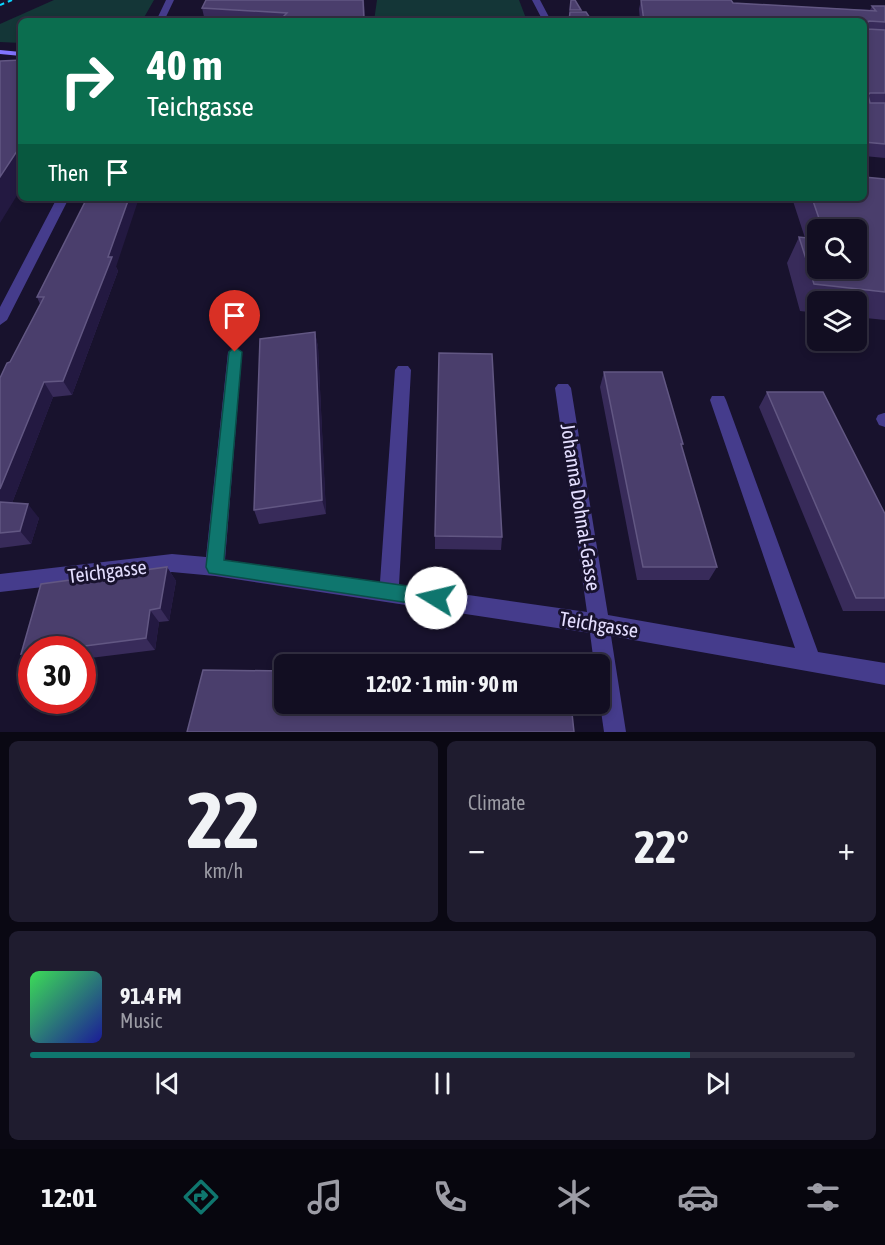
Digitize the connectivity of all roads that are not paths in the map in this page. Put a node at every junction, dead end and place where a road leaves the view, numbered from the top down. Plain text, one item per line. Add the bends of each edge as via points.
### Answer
1 (170, 0) edge
2 (536, 0) edge
3 (161, 18) edge
4 (546, 18) edge
5 (0, 52) edge
6 (18, 54) edge
7 (61, 201) edge
8 (0, 320) edge
9 (235, 352) dead end
10 (403, 370) dead end
11 (563, 388) dead end
12 (718, 400) dead end
13 (215, 567) junction
14 (0, 583) edge
15 (389, 591) junction
16 (599, 624) junction
17 (810, 659) junction
18 (885, 674) edge
19 (615, 732) edge

1 - 3 street
2 - 4 street
5 - 6 main road
7 - 8 street
9 - 13 street
10 - 15 street
11 - 16 street, Johanna Dohnal-Gasse
12 - 17 street
13 - 14 street, Teichgasse via 172,563
13 - 15 street, Teichgasse
15 - 16 street, Teichgasse
16 - 17 street, Teichgasse
16 - 19 street, Johanna Dohnal-Gasse
17 - 18 street, Teichgasse

